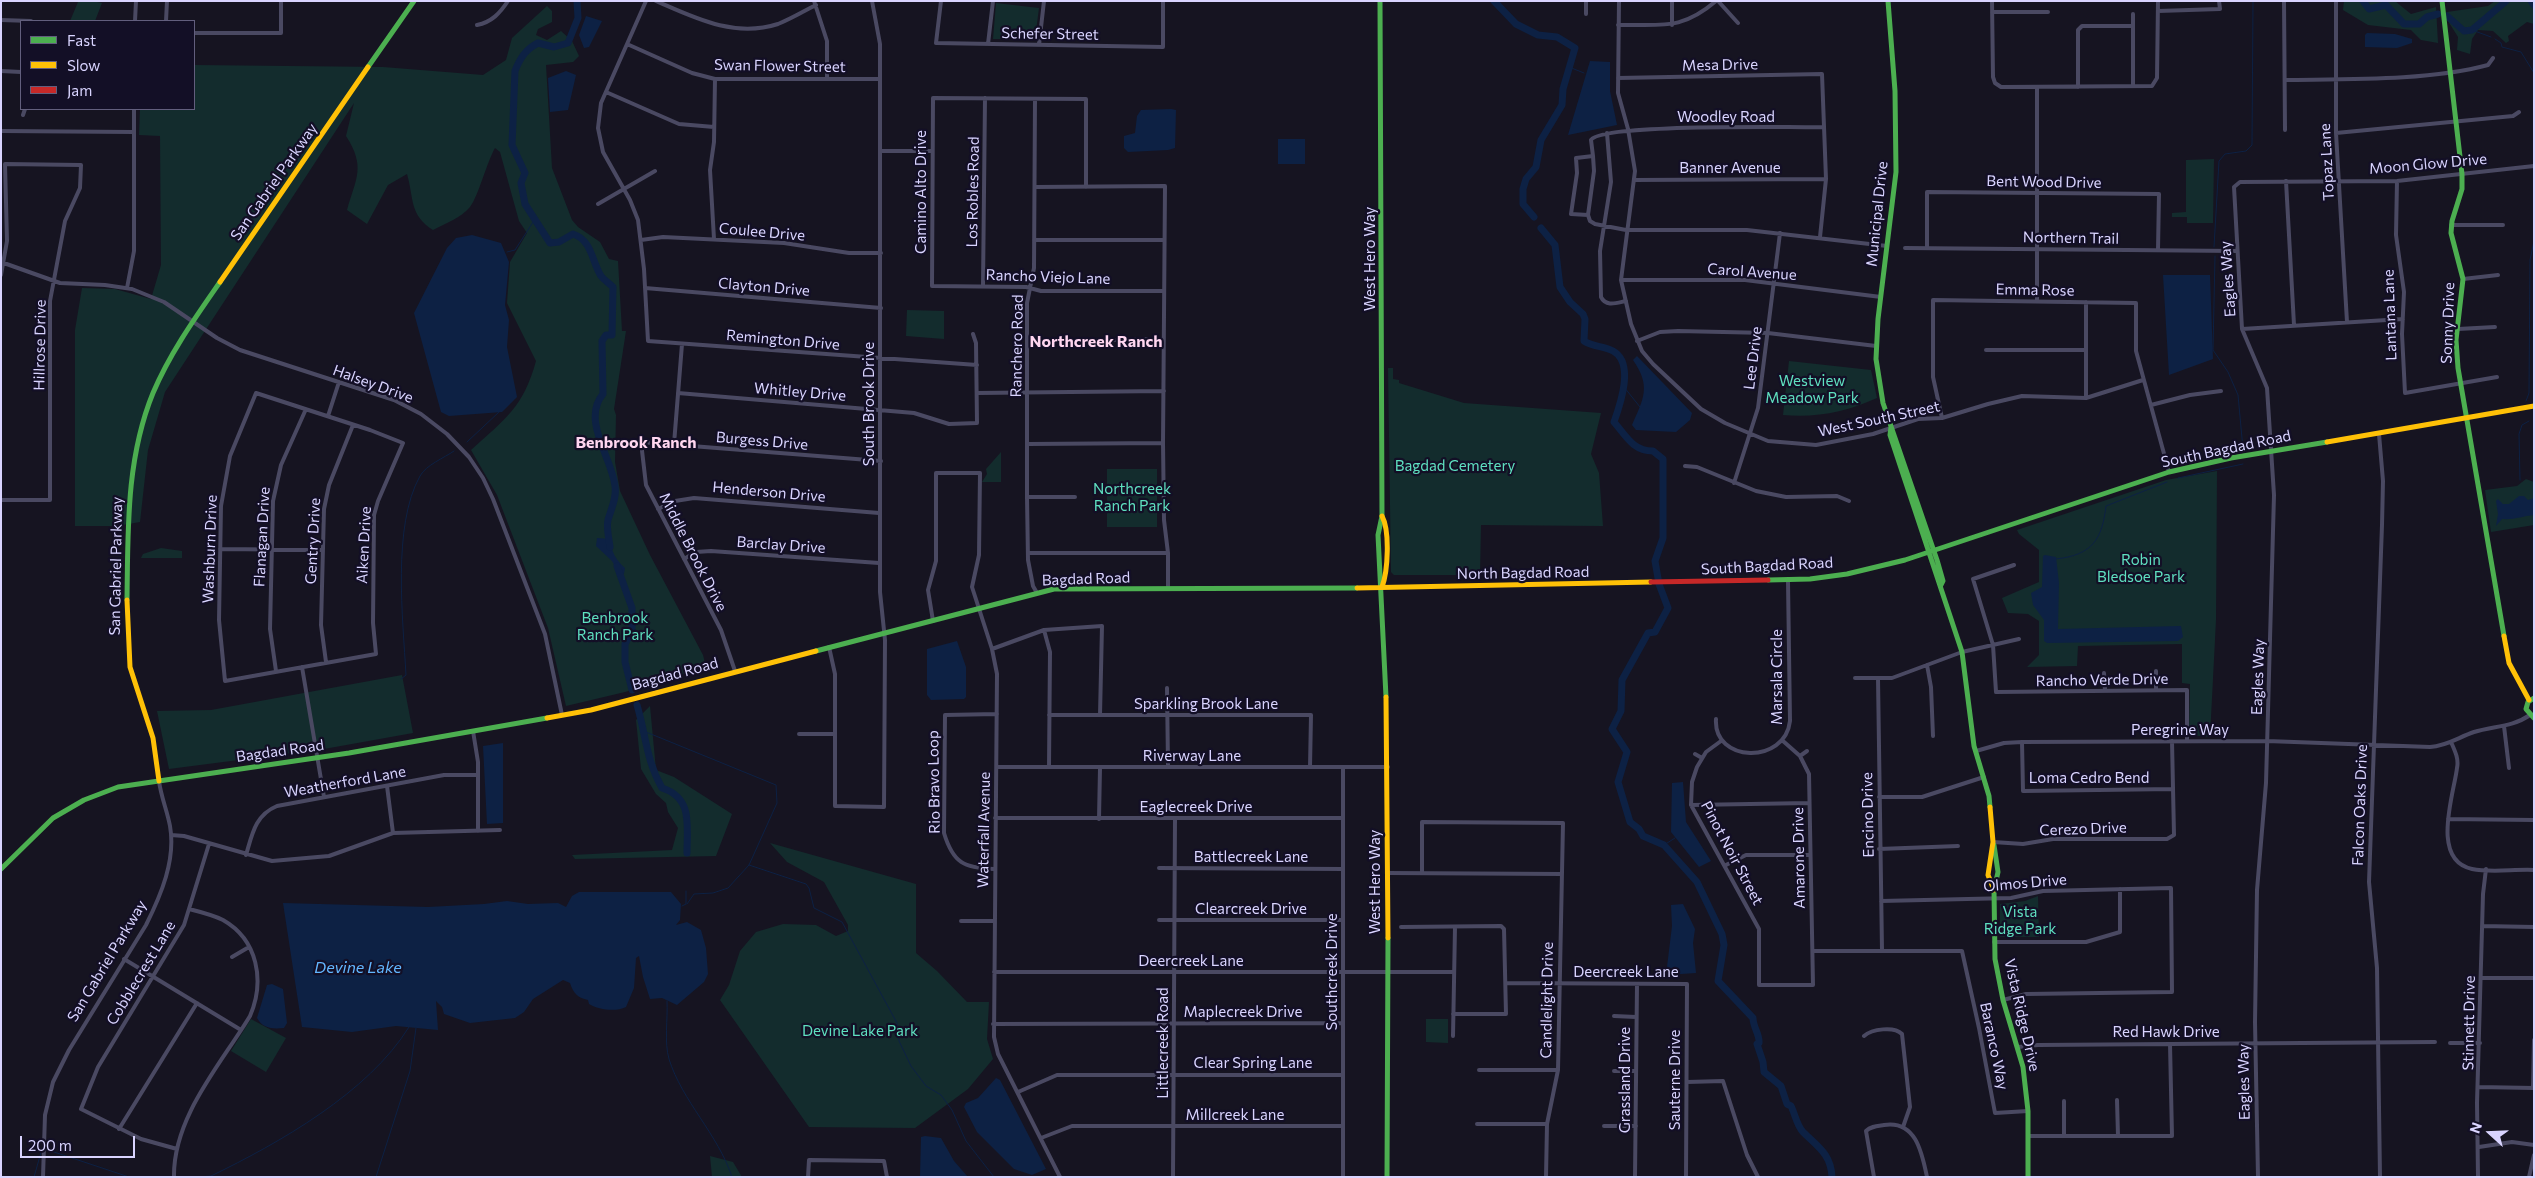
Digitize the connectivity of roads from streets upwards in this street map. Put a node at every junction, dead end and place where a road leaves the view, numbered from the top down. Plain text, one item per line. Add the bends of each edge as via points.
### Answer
1 (136, 1) edge
2 (167, 1) edge
3 (282, 1) edge
4 (414, 1) edge
5 (508, 1) edge
6 (646, 1) edge
7 (656, 1) edge
8 (872, 1) edge
9 (941, 1) edge
10 (993, 1) edge
11 (1044, 1) edge
12 (1163, 1) edge
13 (1380, 1) edge
14 (1586, 1) edge
15 (1619, 1) edge
16 (1672, 1) edge
17 (1717, 1) edge
18 (1888, 1) edge
19 (1992, 1) edge
20 (2158, 1) edge
21 (2220, 1) edge
22 (2284, 1) edge
23 (2336, 1) edge
24 (2443, 2) edge
25 (815, 3) edge
26 (2158, 11) junction
27 (1992, 12) junction
28 (2048, 12) dead end
29 (1586, 14) dead end
30 (2133, 14) dead end
31 (1, 20) edge
32 (135, 20) edge
33 (166, 20) edge
34 (20, 21) edge
35 (1738, 23) dead end
36 (477, 25) dead end
37 (1618, 25) junction
38 (1672, 25) junction
39 (2133, 26) junction
40 (195, 33) edge
41 (627, 44) junction
42 (988, 44) junction
43 (1039, 45) junction
44 (2493, 58) dead end
45 (1, 71) edge
46 (20, 72) edge
47 (2449, 72) junction
48 (715, 78) junction
49 (827, 78) junction
50 (1618, 78) junction
51 (880, 79) junction
52 (2336, 79) junction
53 (2285, 80) junction
54 (2133, 86) junction
55 (2037, 87) junction
56 (2078, 87) junction
57 (606, 92) junction
58 (985, 98) junction
59 (1035, 99) junction
60 (25, 110) edge
61 (134, 110) edge
62 (2519, 112) dead end
63 (23, 114) dead end
64 (2455, 122) junction
65 (714, 127) junction
66 (1824, 127) junction
67 (1628, 129) junction
68 (2284, 130) dead end
69 (1, 131) edge
70 (134, 132) junction
71 (1607, 133) junction
72 (2336, 133) junction
73 (880, 151) junction
74 (932, 151) junction
75 (1593, 156) junction
76 (2534, 166) edge
77 (655, 171) dead end
78 (2462, 174) junction
79 (1826, 179) junction
80 (1634, 180) junction
81 (2339, 180) junction
82 (2286, 181) junction
83 (2397, 182) junction
84 (2235, 184) joint
85 (1035, 186) junction
86 (1086, 187) junction
87 (624, 189) junction
88 (2038, 192) junction
89 (598, 204) dead end
90 (1588, 215) junction
91 (2451, 225) junction
92 (2503, 225) dead end
93 (1603, 226) junction
94 (1626, 230) junction
95 (1780, 233) junction
96 (1820, 238) junction
97 (714, 239) junction
98 (641, 240) junction
99 (1034, 240) junction
100 (1164, 240) junction
101 (1887, 246) junction
102 (1905, 248) dead end
103 (1927, 248) junction
104 (2037, 249) junction
105 (2158, 250) junction
106 (2237, 251) junction
107 (881, 253) junction
108 (2, 263) edge
109 (1, 275) edge
110 (2498, 275) dead end
111 (2463, 279) junction
112 (1621, 280) junction
113 (55, 282) junction
114 (1774, 283) junction
115 (932, 286) joint
116 (983, 286) junction
117 (1030, 287) junction
118 (127, 288) junction
119 (645, 288) junction
120 (1163, 291) junction
121 (1881, 297) junction
122 (1626, 301) junction
123 (2037, 301) junction
124 (2086, 302) junction
125 (881, 308) junction
126 (2402, 319) junction
127 (193, 322) junction
128 (2347, 322) junction
129 (2294, 325) junction
130 (2495, 327) dead end
131 (2242, 329) junction
132 (2458, 329) junction
133 (1768, 333) junction
134 (973, 334) dead end
135 (1163, 340) junction
136 (1638, 341) junction
137 (1027, 342) junction
138 (682, 344) junction
139 (1876, 346) junction
140 (1986, 350) dead end
141 (2086, 350) junction
142 (881, 359) junction
143 (977, 366) junction
144 (2497, 376) dead end
145 (2143, 380) junction
146 (339, 382) junction
147 (2460, 383) junction
148 (1164, 391) junction
149 (2221, 391) dead end
150 (678, 393) junction
151 (1027, 393) junction
152 (977, 394) junction
153 (2086, 398) junction
154 (2152, 405) junction
155 (2534, 406) edge
156 (306, 409) junction
157 (881, 411) junction
158 (328, 416) junction
159 (1942, 418) junction
160 (2466, 418) junction
161 (353, 425) junction
162 (1891, 427) junction
163 (2379, 434) junction
164 (1750, 435) junction
165 (641, 442) joint
166 (1163, 443) junction
167 (674, 444) junction
168 (1028, 444) junction
169 (2271, 453) junction
170 (881, 461) junction
171 (1686, 466) dead end
172 (2169, 472) junction
173 (1734, 483) junction
174 (1027, 497) junction
175 (1075, 497) dead end
176 (1, 500) edge
177 (1850, 501) dead end
178 (658, 509) junction
179 (880, 513) junction
180 (220, 550) junction
181 (271, 550) junction
182 (322, 550) junction
183 (1930, 552) junction
184 (1028, 553) junction
185 (1168, 553) junction
186 (684, 559) junction
187 (879, 563) junction
188 (2014, 565) dead end
189 (1788, 580) junction
190 (1666, 583) joint
191 (1382, 588) junction
192 (1168, 589) junction
193 (1037, 593) junction
194 (979, 609) junction
195 (933, 621) junction
196 (1044, 630) junction
197 (885, 633) junction
198 (2019, 639) dead end
199 (1993, 645) junction
200 (830, 647) junction
201 (992, 648) junction
202 (1962, 652) junction
203 (326, 662) junction
204 (1926, 665) junction
205 (302, 667) junction
206 (276, 671) junction
207 (735, 671) junction
208 (2156, 671) dead end
209 (2104, 673) dead end
210 (1855, 678) dead end
211 (1878, 678) junction
212 (1167, 688) dead end
213 (2156, 690) junction
214 (2105, 691) junction
215 (2532, 699) edge
216 (997, 714) junction
217 (562, 715) junction
218 (1049, 715) junction
219 (1100, 715) junction
220 (1168, 716) junction
221 (2532, 717) edge
222 (1716, 719) dead end
223 (2504, 726) junction
224 (473, 730) junction
225 (799, 734) dead end
226 (835, 734) junction
227 (1933, 736) dead end
228 (1721, 740) junction
229 (1783, 741) junction
230 (2172, 741) junction
231 (2187, 741) junction
232 (2267, 741) junction
233 (2022, 742) junction
234 (2451, 742) junction
235 (2374, 745) junction
236 (1807, 751) dead end
237 (1976, 752) junction
238 (1696, 754) dead end
239 (1800, 756) junction
240 (318, 758) junction
241 (1702, 758) junction
242 (1168, 766) junction
243 (1049, 767) junction
244 (1310, 767) junction
245 (1343, 767) junction
246 (1388, 767) junction
247 (997, 768) junction
248 (1100, 768) junction
249 (2509, 768) dead end
250 (478, 775) junction
251 (1984, 777) junction
252 (159, 781) junction
253 (387, 786) junction
254 (2173, 789) junction
255 (324, 798) junction
256 (1879, 798) junction
257 (1809, 803) junction
258 (1691, 805) junction
259 (995, 818) junction
260 (1175, 818) junction
261 (1343, 818) junction
262 (2448, 818) junction
263 (1099, 819) junction
264 (2534, 820) edge
265 (500, 830) dead end
266 (478, 831) junction
267 (393, 833) junction
268 (171, 835) junction
269 (1993, 842) junction
270 (209, 844) junction
271 (1958, 846) dead end
272 (1879, 849) junction
273 (246, 855) junction
274 (1810, 855) junction
275 (1726, 865) junction
276 (1159, 868) dead end
277 (1174, 868) junction
278 (1, 869) edge
279 (994, 869) junction
280 (1343, 869) junction
281 (2486, 869) junction
282 (2534, 870) edge
283 (1388, 873) junction
284 (1422, 873) junction
285 (1562, 874) junction
286 (2120, 889) junction
287 (1994, 890) junction
288 (1994, 899) junction
289 (1881, 901) junction
290 (190, 909) junction
291 (1159, 920) dead end
292 (1174, 920) junction
293 (1343, 920) junction
294 (961, 921) dead end
295 (994, 922) junction
296 (2482, 926) junction
297 (1401, 927) dead end
298 (1455, 927) junction
299 (2534, 927) edge
300 (1994, 942) junction
301 (249, 948) junction
302 (1882, 950) junction
303 (1813, 952) junction
304 (232, 957) dead end
305 (124, 959) junction
306 (994, 972) junction
307 (1344, 972) junction
308 (1454, 972) junction
309 (1174, 973) junction
310 (1388, 973) junction
311 (153, 976) junction
312 (2481, 978) junction
313 (2534, 978) edge
314 (1506, 983) junction
315 (1558, 983) junction
316 (1637, 984) junction
317 (1687, 984) joint
318 (1813, 985) joint
319 (2003, 1000) junction
320 (197, 1003) junction
321 (1453, 1014) junction
322 (1614, 1016) dead end
323 (1636, 1017) junction
324 (993, 1024) junction
325 (1175, 1024) junction
326 (1343, 1024) junction
327 (241, 1030) junction
328 (1453, 1036) dead end
329 (1864, 1036) dead end
330 (2534, 1040) edge
331 (2379, 1042) junction
332 (2435, 1042) dead end
333 (2450, 1042) dead end
334 (2255, 1043) junction
335 (2170, 1044) junction
336 (2480, 1044) junction
337 (2018, 1048) junction
338 (1479, 1070) dead end
339 (1558, 1070) junction
340 (1614, 1071) dead end
341 (1636, 1071) junction
342 (1174, 1074) junction
343 (1343, 1075) junction
344 (1686, 1082) junction
345 (2478, 1087) junction
346 (2533, 1088) edge
347 (1018, 1092) junction
348 (2117, 1100) dead end
349 (2064, 1101) dead end
350 (2028, 1111) junction
351 (1477, 1124) dead end
352 (1547, 1124) junction
353 (1174, 1126) junction
354 (1343, 1126) junction
355 (1604, 1126) dead end
356 (1636, 1126) junction
357 (1903, 1127) junction
358 (119, 1129) junction
359 (2028, 1136) junction
360 (2064, 1136) junction
361 (2118, 1136) junction
362 (1041, 1138) junction
363 (2534, 1144) edge
364 (2479, 1147) junction
365 (177, 1149) junction
366 (2534, 1155) edge
367 (174, 1175) edge
368 (43, 1177) edge
369 (808, 1177) edge
370 (887, 1177) edge
371 (1060, 1177) edge
372 (1174, 1177) edge
373 (1342, 1177) edge
374 (1387, 1177) edge
375 (1546, 1177) edge
376 (1635, 1177) edge
377 (1686, 1177) edge
378 (1758, 1177) edge
379 (1874, 1177) edge
380 (1927, 1177) edge
381 (2028, 1177) edge
382 (2258, 1177) edge
383 (2380, 1177) edge
384 (2478, 1177) edge
385 (2529, 1177) edge

1 - 32 street
2 - 33 street
3 - 40 street via 281,33
4 - 127 street, San Gabriel Parkway
5 - 36 street via 487,23
6 - 41 street
7 - 25 street via 712,26 741,28 778,24
8 - 51 street, South Brook Drive via 880,44
9 - 42 street, Schefer Street via 936,43
10 - 42 street
11 - 43 street
12 - 43 street, Schefer Street via 1163,47
13 - 191 street, West Hero Way via 1383,324 1382,516 1378,535 1378,577
14 - 29 street
15 - 37 street, West South Street
16 - 38 street
17 - 35 street
17 - 38 street via 1698,16
18 - 101 street, Municipal Drive via 1895,91 1896,164
19 - 27 street
20 - 26 street
21 - 26 street via 2220,9
22 - 53 street
23 - 52 street, Topaz Lane
24 - 47 street, Sonny Drive
25 - 49 street via 827,41
26 - 54 street via 2157,78 2155,84
27 - 28 street
27 - 55 street via 1993,78 1998,86
30 - 39 street
31 - 34 street
37 - 38 street
37 - 50 street, West South Street
39 - 54 street
39 - 56 street via 2082,26 2078,30
41 - 48 street, Swan Flower Street via 692,73
41 - 57 street
42 - 43 street, Schefer Street
44 - 47 street via 2488,65
45 - 46 street
47 - 52 street
47 - 64 street, Sonny Drive
48 - 49 street, Swan Flower Street
48 - 65 street
49 - 51 street, Swan Flower Street
50 - 66 street, Mesa Drive via 1822,74
50 - 67 street, West South Street via 1620,102
51 - 73 street, South Brook Drive
52 - 53 street
52 - 72 street, Topaz Lane
53 - 68 street
54 - 56 street
55 - 56 street
55 - 88 street
57 - 65 street via 679,124
57 - 87 street via 599,112 599,136 603,152
58 - 59 street
58 - 74 street, Camino Alto Drive via 933,98
58 - 116 street, Los Robles Road
59 - 85 street, Ranchero Road
59 - 86 street via 1086,99
60 - 63 street
61 - 70 street
62 - 64 street via 2513,116
64 - 72 street
64 - 78 street, Sonny Drive
65 - 97 street via 710,190
66 - 67 street, Woodley Road
66 - 79 street
67 - 71 street, Woodley Road
67 - 80 street, West South Street
69 - 70 street
70 - 118 street via 134,251
71 - 75 street via 1592,136
71 - 93 street via 1611,182
72 - 81 street, Topaz Lane
73 - 74 street
73 - 107 street, South Brook Drive
74 - 115 street, Camino Alto Drive
75 - 90 street
75 - 90 street via 1576,158 1571,214
76 - 78 street, Moon Glow Drive
77 - 87 street
78 - 83 street, Moon Glow Drive
78 - 91 street, Sonny Drive via 2462,189
79 - 80 street, Banner Avenue
79 - 96 street
80 - 94 street, West South Street
81 - 82 street, Moon Glow Drive
81 - 83 street, Moon Glow Drive
81 - 128 street, Topaz Lane
82 - 84 street, Moon Glow Drive
82 - 129 street
83 - 126 street, Lantana Lane via 2396,235 2404,292
84 - 106 street, Eagles Way
85 - 86 street
85 - 99 street, Ranchero Road
86 - 100 street via 1165,186
87 - 89 street
87 - 98 street via 634,208
88 - 103 street, Bent Wood Drive via 1928,192
88 - 104 street
88 - 105 street, Bent Wood Drive via 2159,194
90 - 93 street via 1590,221
91 - 92 street
91 - 111 street, Sonny Drive
93 - 94 street
93 - 122 street via 1602,296 1609,304
94 - 95 street
94 - 112 street, West South Street
95 - 96 street
95 - 114 street, Lee Drive
96 - 101 street
97 - 98 street, Coulee Drive via 657,237
97 - 107 street, Coulee Drive via 784,243 849,253
98 - 119 street
99 - 100 street
99 - 117 street, Ranchero Road via 1034,271
100 - 120 street
101 - 121 street, Municipal Drive
102 - 103 street, Northern Trail
103 - 104 street, Northern Trail
104 - 105 street, Northern Trail
104 - 123 street
105 - 106 street, Northern Trail
106 - 131 street, Eagles Way
107 - 125 street, South Brook Drive
108 - 109 street
108 - 113 street, Halsey Drive
108 - 113 street, Hillrose Drive via 7,241 5,164 81,165 80,188 66,221
110 - 111 street
111 - 132 street, Sonny Drive
112 - 114 street, Carol Avenue
112 - 122 street, West South Street
113 - 118 street, Halsey Drive
113 - 176 street, Hillrose Drive via 50,308 50,500
114 - 121 street, Carol Avenue
114 - 133 street, Lee Drive
115 - 116 street, Rancho Viejo Lane
116 - 117 street, Rancho Viejo Lane
117 - 120 street, Rancho Viejo Lane via 1041,291
117 - 137 street, Ranchero Road
118 - 127 street, Halsey Drive via 158,299
119 - 125 street, Clayton Drive
119 - 138 street, Remington Drive via 648,341
120 - 135 street
121 - 139 street, Municipal Drive
122 - 136 street, West South Street
123 - 124 street, Emma Rose
123 - 159 street, Emma Rose via 1933,300 1932,377
124 - 141 street
124 - 145 street, Emma Rose via 2136,303 2136,352
125 - 142 street, South Brook Drive
126 - 128 street
126 - 147 street, Lantana Lane via 2405,393
127 - 146 street, Halsey Drive via 240,350
127 - 252 street, San Gabriel Parkway via 151,396 135,448 128,500 127,648 134,687 152,733
128 - 129 street
129 - 131 street
130 - 132 street
131 - 169 street, Eagles Way via 2265,382
132 - 147 street, Sonny Drive via 2456,353
133 - 136 street via 1660,332
133 - 139 street
133 - 164 street, Lee Drive via 1758,408
134 - 143 street
135 - 137 street
135 - 148 street
136 - 164 street, West South Street via 1653,364 1701,408
137 - 151 street, Ranchero Road
138 - 142 street, Remington Drive
138 - 150 street
139 - 162 street, Municipal Drive via 1879,383
140 - 141 street
141 - 153 street
142 - 143 street, Remington Drive
142 - 157 street, South Brook Drive
143 - 152 street
144 - 147 street
145 - 153 street, West South Street
145 - 154 street
146 - 158 street
146 - 217 street, Halsey Drive via 394,400 421,414 458,445 479,472 494,499 545,634
147 - 160 street, Sonny Drive
148 - 151 street
148 - 166 street
149 - 154 street
150 - 157 street, Whitley Drive
150 - 167 street
151 - 152 street
151 - 168 street, Ranchero Road
152 - 157 street, Whitley Drive via 977,423 949,424 914,413
153 - 159 street, West South Street via 2022,396
154 - 172 street
155 - 160 street, South Bagdad Road
156 - 158 street
156 - 180 street, Washburn Drive via 256,393 233,447 224,482
156 - 181 street, Flanagan Drive via 276,484
157 - 170 street, South Brook Drive
158 - 161 street
159 - 162 street, West South Street via 1918,419
160 - 163 street, South Bagdad Road
160 - 215 street, Sonny Drive via 2509,663 2520,687
161 - 182 street, Gentry Drive via 326,495
161 - 203 street, Aiken Drive via 403,443 374,514 373,623 376,654
162 - 164 street, West South Street via 1873,434 1816,444 1768,441
162 - 183 street, Municipal Drive via 1890,435
163 - 169 street, South Bagdad Road
163 - 235 street, Falcon Oaks Drive via 2382,503
164 - 173 street, Lee Drive
165 - 167 street, Burgess Drive
165 - 178 street, Middle Brook Drive via 646,485
166 - 168 street
166 - 185 street
167 - 170 street, Burgess Drive
168 - 174 street, Ranchero Road
169 - 172 street, South Bagdad Road
169 - 232 street, Eagles Way via 2274,506
170 - 179 street, South Brook Drive
171 - 173 street via 1697,467
172 - 183 street, South Bagdad Road
173 - 177 street via 1786,497 1837,496
174 - 175 street
174 - 184 street, Ranchero Road
178 - 179 street, Henderson Drive via 675,501 694,498
178 - 186 street, Middle Brook Drive
179 - 187 street, South Brook Drive
180 - 181 street
180 - 206 street, Washburn Drive via 219,628 225,681
181 - 182 street
181 - 206 street, Flanagan Drive via 270,629
182 - 203 street, Gentry Drive via 321,625
183 - 189 street, South Bagdad Road via 1847,574
183 - 202 street, Vista Ridge Drive
184 - 185 street
184 - 193 street, Ranchero Road
185 - 192 street
186 - 187 street, Barclay Drive via 696,552 711,550
186 - 207 street, Middle Brook Drive via 721,630
187 - 197 street, South Brook Drive via 880,605
188 - 199 street via 1973,579
189 - 190 street, South Bagdad Road
189 - 229 street, Marsala Circle via 1790,721
190 - 191 street, North Bagdad Road
191 - 192 street, Bagdad Road
191 - 246 street, West Hero Way
192 - 193 street, Bagdad Road
193 - 194 street, Bagdad Road
194 - 195 street, Bagdad Road
194 - 195 street, Waterfall Avenue via 972,582 979,555 980,473 936,472 936,561 928,590
194 - 201 street, Waterfall Avenue
195 - 197 street, Bagdad Road
196 - 201 street
196 - 218 street via 1050,652
196 - 219 street via 1102,626
197 - 200 street, Bagdad Road
197 - 226 street, South Brook Drive via 884,808 834,806
198 - 199 street
199 - 202 street
199 - 214 street, Rancho Verde Drive via 1996,692
200 - 207 street, Bagdad Road
200 - 226 street via 835,674
201 - 216 street, Waterfall Avenue via 997,674
202 - 204 street
202 - 237 street, Vista Ridge Drive via 1968,715
203 - 205 street
204 - 211 street via 1892,678
204 - 227 street via 1931,687
205 - 206 street
205 - 240 street
207 - 217 street, Bagdad Road
208 - 213 street
209 - 214 street
210 - 211 street
211 - 256 street, Encino Drive
212 - 220 street
213 - 214 street, Rancho Verde Drive
213 - 231 street, Rancho Verde Drive via 2187,690
215 - 221 street via 2526,709
216 - 247 street, Waterfall Avenue
216 - 279 street, Rio Bravo Loop via 945,715 944,833 949,849 960,862 975,868
217 - 224 street, Bagdad Road
218 - 219 street, Sparkling Brook Lane
218 - 243 street
219 - 220 street, Sparkling Brook Lane
220 - 242 street
220 - 244 street, Sparkling Brook Lane via 1311,715
221 - 223 street, Peregrine Way
222 - 228 street
223 - 234 street, Peregrine Way via 2474,732
223 - 249 street
224 - 240 street, Bagdad Road
224 - 250 street
225 - 226 street
228 - 229 street, Marsala Circle via 1732,749 1757,753 1772,750
228 - 241 street, Pinot Noir Street
229 - 239 street, Amarone Drive
230 - 231 street, Peregrine Way
230 - 233 street, Peregrine Way
230 - 254 street
231 - 232 street, Peregrine Way
232 - 235 street, Peregrine Way
232 - 334 street, Eagles Way via 2257,890
233 - 237 street, Peregrine Way via 2004,742
233 - 254 street, Loma Cedro Bend via 2022,791
234 - 235 street, Peregrine Way via 2425,748
234 - 262 street via 2458,758
235 - 331 street, Falcon Oaks Drive via 2369,882 2378,968
236 - 239 street
237 - 251 street, Vista Ridge Drive
238 - 241 street
239 - 257 street, Amarone Drive via 1808,774
240 - 252 street, Bagdad Road
240 - 255 street
241 - 258 street, Pinot Noir Street via 1694,774
242 - 244 street, Riverway Lane
242 - 248 street, Riverway Lane
243 - 247 street, Riverway Lane
243 - 248 street, Riverway Lane
244 - 245 street, Riverway Lane
245 - 246 street, Riverway Lane
245 - 261 street, Southcreek Drive
246 - 283 street, West Hero Way
247 - 259 street, Waterfall Avenue
248 - 263 street
250 - 253 street, Weatherford Lane via 444,775
250 - 266 street
251 - 256 street via 1922,797
251 - 269 street, Vista Ridge Drive via 1993,817
252 - 268 street, San Gabriel Parkway
252 - 278 street, Bagdad Road via 118,787 76,803 35,834
253 - 255 street, Weatherford Lane
253 - 267 street
254 - 269 street, Cerezo Drive via 2174,835 2167,839 2070,839 2023,844
255 - 273 street, Weatherford Lane via 267,810 254,827
256 - 272 street, Encino Drive
257 - 258 street
257 - 274 street, Amarone Drive
258 - 275 street, Pinot Noir Street
259 - 263 street, Eaglecreek Drive
259 - 279 street, Waterfall Avenue
260 - 261 street, Eaglecreek Drive
260 - 263 street, Eaglecreek Drive
260 - 277 street, Littlecreek Road
261 - 280 street, Southcreek Drive
262 - 264 street
262 - 281 street via 2447,840 2459,864 2471,869
265 - 266 street
266 - 267 street
267 - 273 street via 316,859 267,861
268 - 270 street
268 - 305 street, San Gabriel Parkway via 169,864 157,904
269 - 287 street, Vista Ridge Drive via 1998,872
269 - 287 street, Vista Ridge Drive via 1988,875
270 - 273 street
270 - 290 street, Cobblecrest Lane
271 - 272 street
272 - 289 street, Encino Drive
274 - 275 street via 1746,855
274 - 303 street, Amarone Drive
275 - 318 street, Pinot Noir Street via 1759,929 1759,985
276 - 277 street, Battlecreek Lane
277 - 280 street, Battlecreek Lane
277 - 292 street, Littlecreek Road
279 - 295 street, Waterfall Avenue
280 - 293 street, Southcreek Drive
281 - 282 street
281 - 296 street, Stinnett Drive
283 - 284 street
283 - 310 street, West Hero Way
284 - 285 street
284 - 285 street, Candlelight Drive via 1422,822 1563,823
285 - 315 street, Candlelight Drive
286 - 288 street, Olmos Drive via 2043,891
286 - 300 street via 2120,932 2086,942
286 - 319 street, Olmos Drive via 2172,888 2172,992 2026,994
287 - 288 street, Vista Ridge Drive
288 - 289 street, Olmos Drive
288 - 300 street, Vista Ridge Drive
289 - 302 street, Encino Drive
290 - 301 street via 222,920 236,930
290 - 311 street, Cobblecrest Lane via 182,930
291 - 292 street, Clearcreek Drive
292 - 293 street, Clearcreek Drive
292 - 309 street, Littlecreek Road
293 - 307 street, Southcreek Drive
294 - 295 street
295 - 306 street, Waterfall Avenue
296 - 299 street
296 - 312 street, Stinnett Drive
297 - 298 street
298 - 308 street
298 - 314 street via 1501,926 1505,933
300 - 319 street, Vista Ridge Drive
301 - 304 street
301 - 327 street via 258,969 258,992
302 - 303 street
302 - 350 street, Baranco Way via 1962,951 1995,1113
303 - 318 street, Amarone Drive
305 - 311 street
305 - 368 street, San Gabriel Parkway via 60,1065 48,1099
306 - 309 street, Deercreek Lane
306 - 324 street, Waterfall Avenue
307 - 309 street, Deercreek Lane
307 - 310 street, Deercreek Lane
307 - 326 street, Southcreek Drive
308 - 310 street, Deercreek Lane
308 - 321 street
309 - 325 street, Littlecreek Road
310 - 374 street, West Hero Way
311 - 320 street
311 - 358 street, Cobblecrest Lane via 98,1068 81,1109
312 - 313 street
312 - 336 street, Stinnett Drive
314 - 315 street, Deercreek Lane
314 - 321 street via 1506,1014
315 - 316 street, Deercreek Lane
315 - 339 street, Candlelight Drive
316 - 317 street, Deercreek Lane
316 - 323 street, Grassland Drive
317 - 344 street, Sauterne Drive
319 - 337 street, Vista Ridge Drive
320 - 327 street
320 - 358 street
321 - 328 street
322 - 323 street
323 - 341 street, Grassland Drive
324 - 325 street, Maplecreek Drive
324 - 347 street, Waterfall Avenue via 998,1054
325 - 326 street, Maplecreek Drive
325 - 342 street, Littlecreek Road
326 - 343 street, Southcreek Drive
327 - 365 street via 193,1107
329 - 357 street via 1873,1031 1894,1029 1902,1034 1910,1107
330 - 346 street
331 - 332 street, Red Hawk Drive
331 - 334 street, Red Hawk Drive
331 - 383 street, Falcon Oaks Drive
333 - 336 street
334 - 335 street, Red Hawk Drive
334 - 382 street, Eagles Way
335 - 337 street, Red Hawk Drive
335 - 361 street via 2172,1136
336 - 345 street, Stinnett Drive
337 - 350 street, Vista Ridge Drive
338 - 339 street
339 - 352 street, Candlelight Drive
340 - 341 street
341 - 356 street, Grassland Drive
342 - 343 street, Clear Spring Lane
342 - 347 street, Clear Spring Lane via 1056,1075
342 - 353 street, Littlecreek Road
343 - 354 street, Southcreek Drive
344 - 377 street, Sauterne Drive
344 - 378 street via 1723,1081 1746,1155
345 - 346 street
345 - 364 street, Stinnett Drive
347 - 362 street, Waterfall Avenue
348 - 361 street
349 - 360 street
350 - 359 street, Vista Ridge Drive
351 - 352 street
352 - 375 street, Candlelight Drive
353 - 354 street, Millcreek Lane
353 - 362 street, Millcreek Lane via 1072,1126
353 - 372 street, Littlecreek Road
354 - 373 street, Southcreek Drive
355 - 356 street
356 - 376 street, Grassland Drive
357 - 379 street via 1892,1124 1866,1131
357 - 380 street via 1918,1142
358 - 365 street via 149,1142
359 - 360 street
359 - 381 street, Vista Ridge Drive
360 - 361 street
362 - 371 street, Waterfall Avenue
363 - 364 street via 2512,1142
364 - 384 street, Stinnett Drive
365 - 367 street
366 - 385 street
369 - 370 street via 809,1160 884,1161

